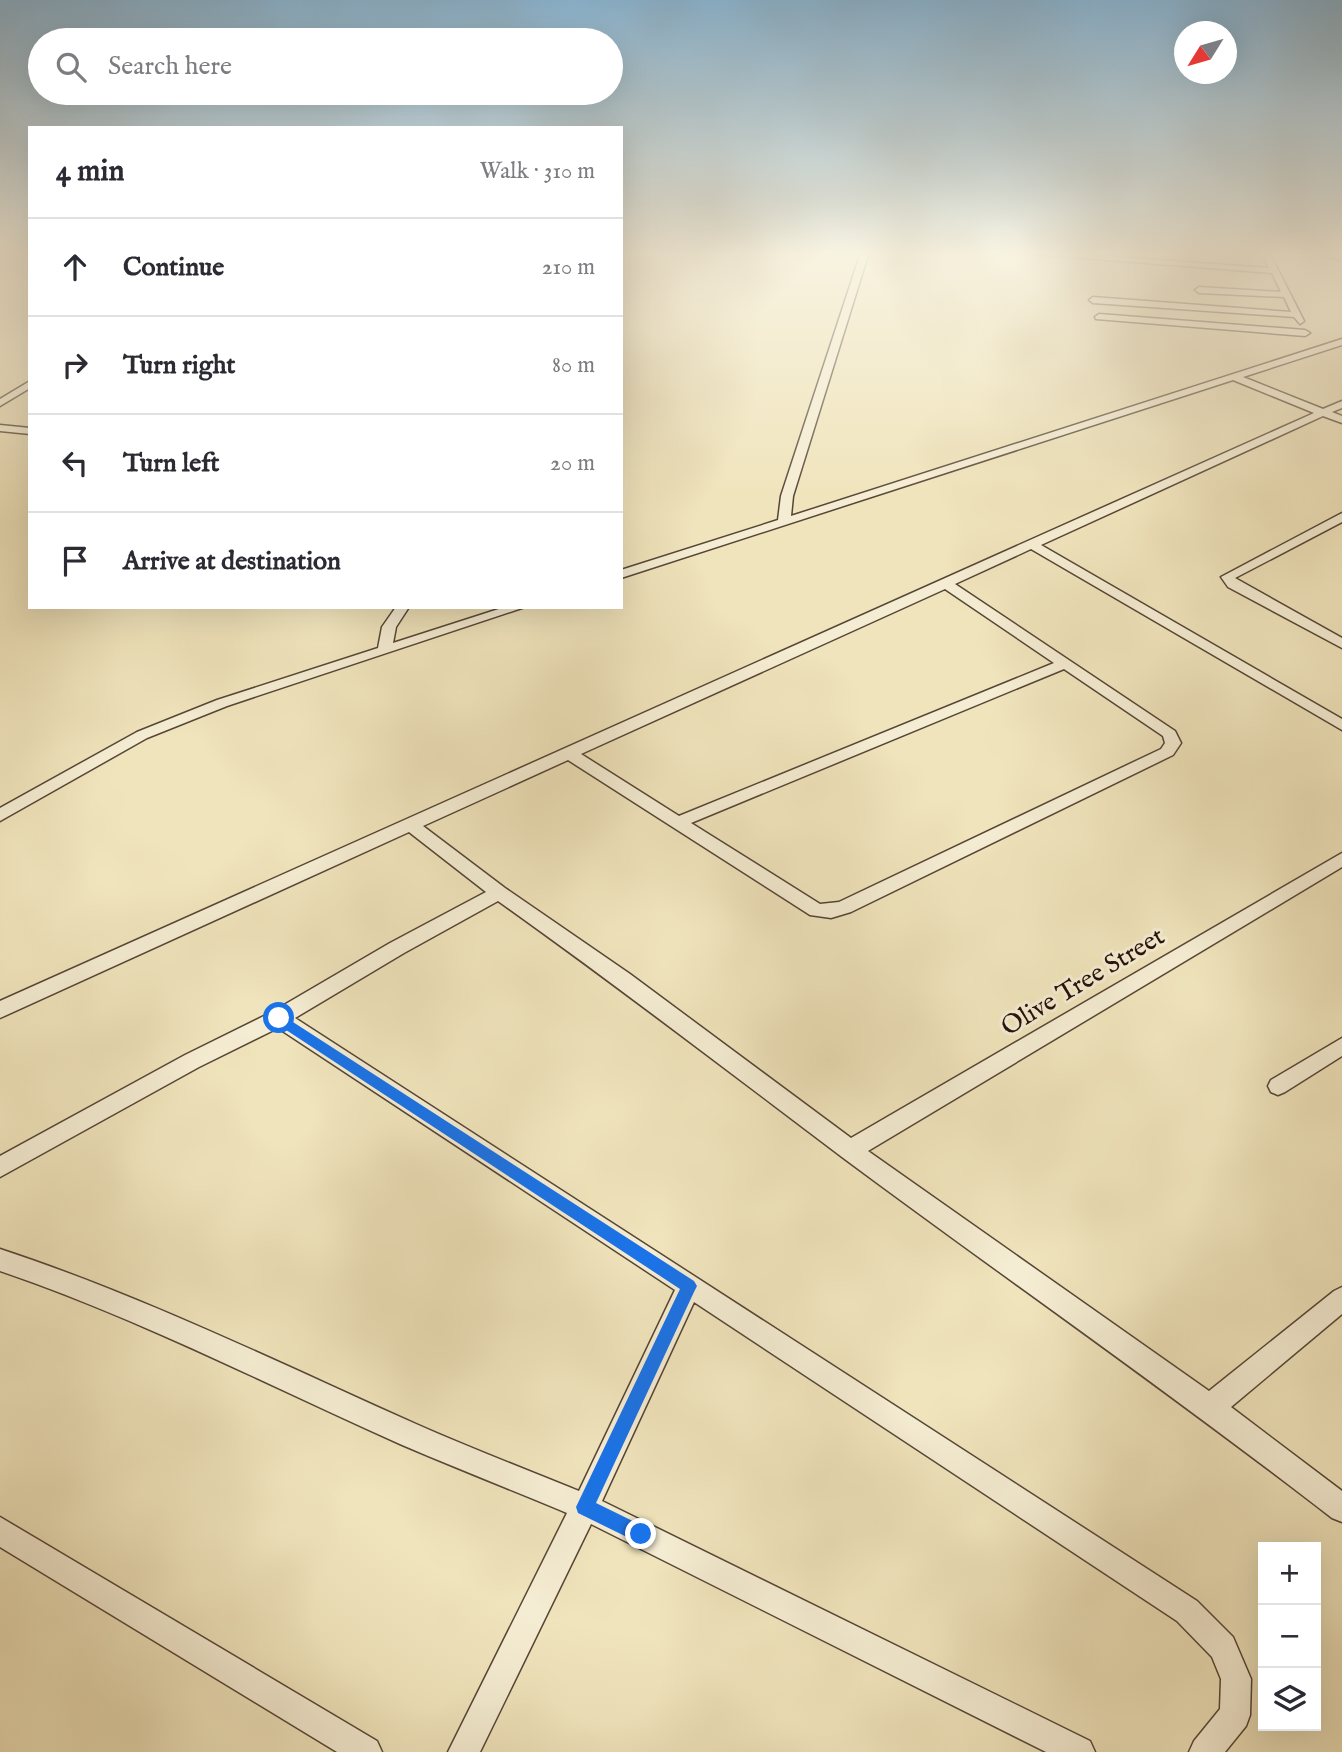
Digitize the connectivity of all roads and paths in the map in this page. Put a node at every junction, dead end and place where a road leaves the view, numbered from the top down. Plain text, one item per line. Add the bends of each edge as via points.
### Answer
1 (1305, 333) edge
2 (839, 334) edge
3 (1342, 342) edge
4 (1316, 351) junction
5 (1234, 377) junction
6 (28, 385) edge
7 (0, 403) edge
8 (1342, 404) edge
9 (1324, 413) junction
10 (1342, 420) edge
11 (0, 428) edge
12 (28, 431) edge
13 (1342, 517) edge
14 (784, 521) junction
15 (1030, 544) junction
16 (623, 573) edge
17 (945, 583) junction
18 (402, 609) edge
19 (513, 609) edge
20 (1342, 644) edge
21 (384, 651) junction
22 (1066, 663) junction
23 (1342, 725) edge
24 (569, 754) junction
25 (0, 815) edge
26 (677, 823) junction
27 (412, 826) junction
28 (1342, 859) edge
29 (499, 893) junction
30 (0, 1010) edge
31 (279, 1018) junction
32 (1342, 1046) edge
33 (1278, 1086) dead end
34 (850, 1150) junction
35 (0, 1167) edge
36 (0, 1259) edge
37 (689, 1286) junction
38 (1342, 1299) edge
39 (1210, 1407) junction
40 (584, 1507) junction
41 (1342, 1508) edge
42 (0, 1531) edge
43 (366, 1752) edge
44 (464, 1752) edge
45 (1079, 1752) edge
46 (1205, 1752) edge

1 - 4 street
2 - 14 street via 787,496
3 - 4 street
4 - 5 street
5 - 9 street
5 - 14 street
6 - 7 street
8 - 9 street
9 - 10 street
9 - 15 street
11 - 12 street
13 - 20 street via 1227,578
14 - 16 street
15 - 17 street
15 - 23 street
17 - 22 street
17 - 24 street
18 - 21 street via 389,627
19 - 21 street
21 - 25 street via 182,718 95,759
22 - 26 street
22 - 26 street via 1170,734 1173,743 1167,752 845,908 816,910
24 - 26 street
24 - 27 street
27 - 29 street
27 - 30 street
28 - 34 street, Olive Tree Street
29 - 31 street
29 - 34 street via 624,979
31 - 35 street
31 - 37 street
32 - 33 street
34 - 39 street
36 - 40 street via 233,1354
37 - 40 street
37 - 46 street via 1187,1611 1223,1647 1236,1679 1235,1715
38 - 39 street
39 - 41 street
40 - 44 street
40 - 45 street
42 - 43 street

